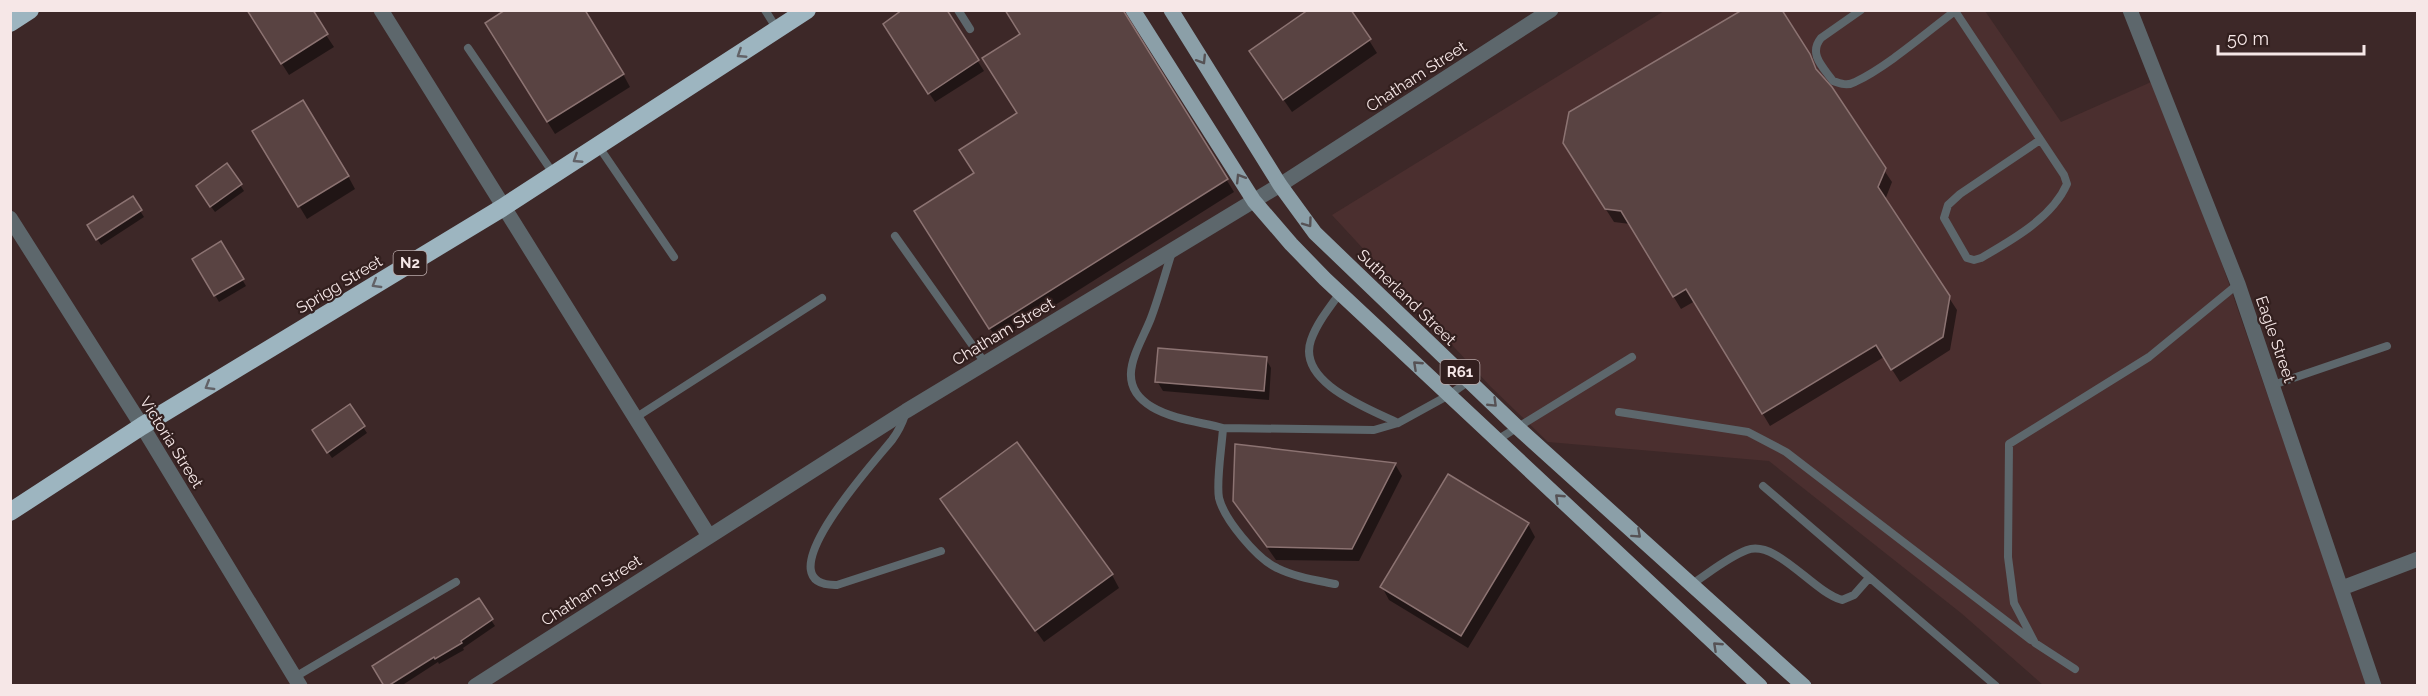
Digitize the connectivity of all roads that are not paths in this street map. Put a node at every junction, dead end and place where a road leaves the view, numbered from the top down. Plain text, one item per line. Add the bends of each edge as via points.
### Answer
1 (30, 10) edge
2 (381, 10) edge
3 (765, 10) edge
4 (807, 10) edge
5 (958, 10) edge
6 (1133, 10) edge
7 (1171, 10) edge
8 (1551, 10) edge
9 (1861, 10) edge
10 (2130, 10) edge
11 (10, 23) edge
12 (970, 28) dead end
13 (778, 30) junction
14 (468, 48) dead end
15 (2040, 140) junction
16 (598, 146) junction
17 (554, 174) junction
18 (1280, 185) junction
19 (1254, 201) junction
20 (502, 207) junction
21 (10, 219) edge
22 (895, 236) dead end
23 (1172, 250) junction
24 (674, 257) dead end
25 (2238, 284) junction
26 (1340, 293) junction
27 (822, 298) dead end
28 (2387, 346) dead end
29 (1632, 357) dead end
30 (985, 363) junction
31 (1469, 381) junction
32 (2273, 385) junction
33 (1449, 395) junction
34 (906, 411) junction
35 (1619, 412) dead end
36 (635, 418) junction
37 (1398, 423) junction
38 (142, 426) junction
39 (1222, 428) junction
40 (1518, 428) junction
41 (1497, 440) junction
42 (1762, 486) dead end
43 (10, 512) edge
44 (710, 536) junction
45 (941, 551) dead end
46 (2418, 559) edge
47 (1869, 578) junction
48 (456, 582) dead end
49 (1335, 584) dead end
50 (1692, 584) junction
51 (2342, 588) junction
52 (2035, 643) junction
53 (2075, 669) dead end
54 (297, 681) edge
55 (476, 686) edge
56 (1760, 686) edge
57 (1804, 686) edge
58 (1996, 686) edge
59 (2374, 686) edge

1 - 11 highway
2 - 20 street
3 - 13 lane
4 - 13 highway, Sprigg Street / N2
5 - 12 lane
19 -> 6 main road, R61
7 -> 18 main road, Sutherland Street / R61
8 - 18 street, Chatham Street
9 - 15 lane via 1821,38 1814,50 1833,81 1854,83 1955,10
10 - 25 street, Eagle Street
13 -> 16 highway, Sprigg Street / N2
14 - 17 lane
15 - 15 lane via 2064,175 2064,192 2044,216 1996,249 1974,260 1967,258 1944,218 1948,205
16 -> 17 highway, Sprigg Street / N2
16 - 24 lane
17 - 20 highway, Sprigg Street / N2
18 - 19 street, Chatham Street
18 -> 31 main road, Sutherland Street / R61 via 1315,233
19 - 23 street, Chatham Street
19 - 26 main road, R61
20 - 36 street
20 -> 38 highway, Sprigg Street / N2
21 - 38 street, Victoria Street
22 - 30 lane
23 - 30 street, Chatham Street
23 - 39 lane via 1151,318 1132,359 1130,375 1137,394 1152,407
25 - 32 street, Eagle Street
25 - 52 lane via 2149,357 2009,444 2008,557 2014,603
33 -> 26 main road, R61
26 - 37 lane via 1323,315 1310,342 1313,366 1319,377 1350,401
27 - 36 lane
28 - 32 lane
29 - 40 lane
30 - 34 street, Chatham Street
31 - 33 lane
31 -> 40 main road, Sutherland Street / R61
32 - 51 street, Eagle Street
33 - 37 lane
33 - 41 main road, R61
34 - 44 street, Chatham Street
34 - 45 lane via 894,437 818,537 810,569 819,583 837,585
35 - 52 lane via 1748,432 1767,440
36 - 44 street
37 - 39 lane via 1374,430
38 - 43 highway, Sprigg Street / N2
38 - 54 street, Victoria Street
39 - 49 lane via 1219,497 1241,535 1274,567
40 - 41 lane
40 -> 50 main road, Sutherland Street / R61
56 -> 41 main road, R61
42 - 47 lane
44 - 55 street, Chatham Street
46 - 51 street
47 - 50 lane via 1854,595 1842,600 1822,592 1776,554 1749,549
47 - 58 lane
48 - 54 lane
50 - 57 main road, Sutherland Street / R61
51 - 59 street, Eagle Street
52 - 53 lane

